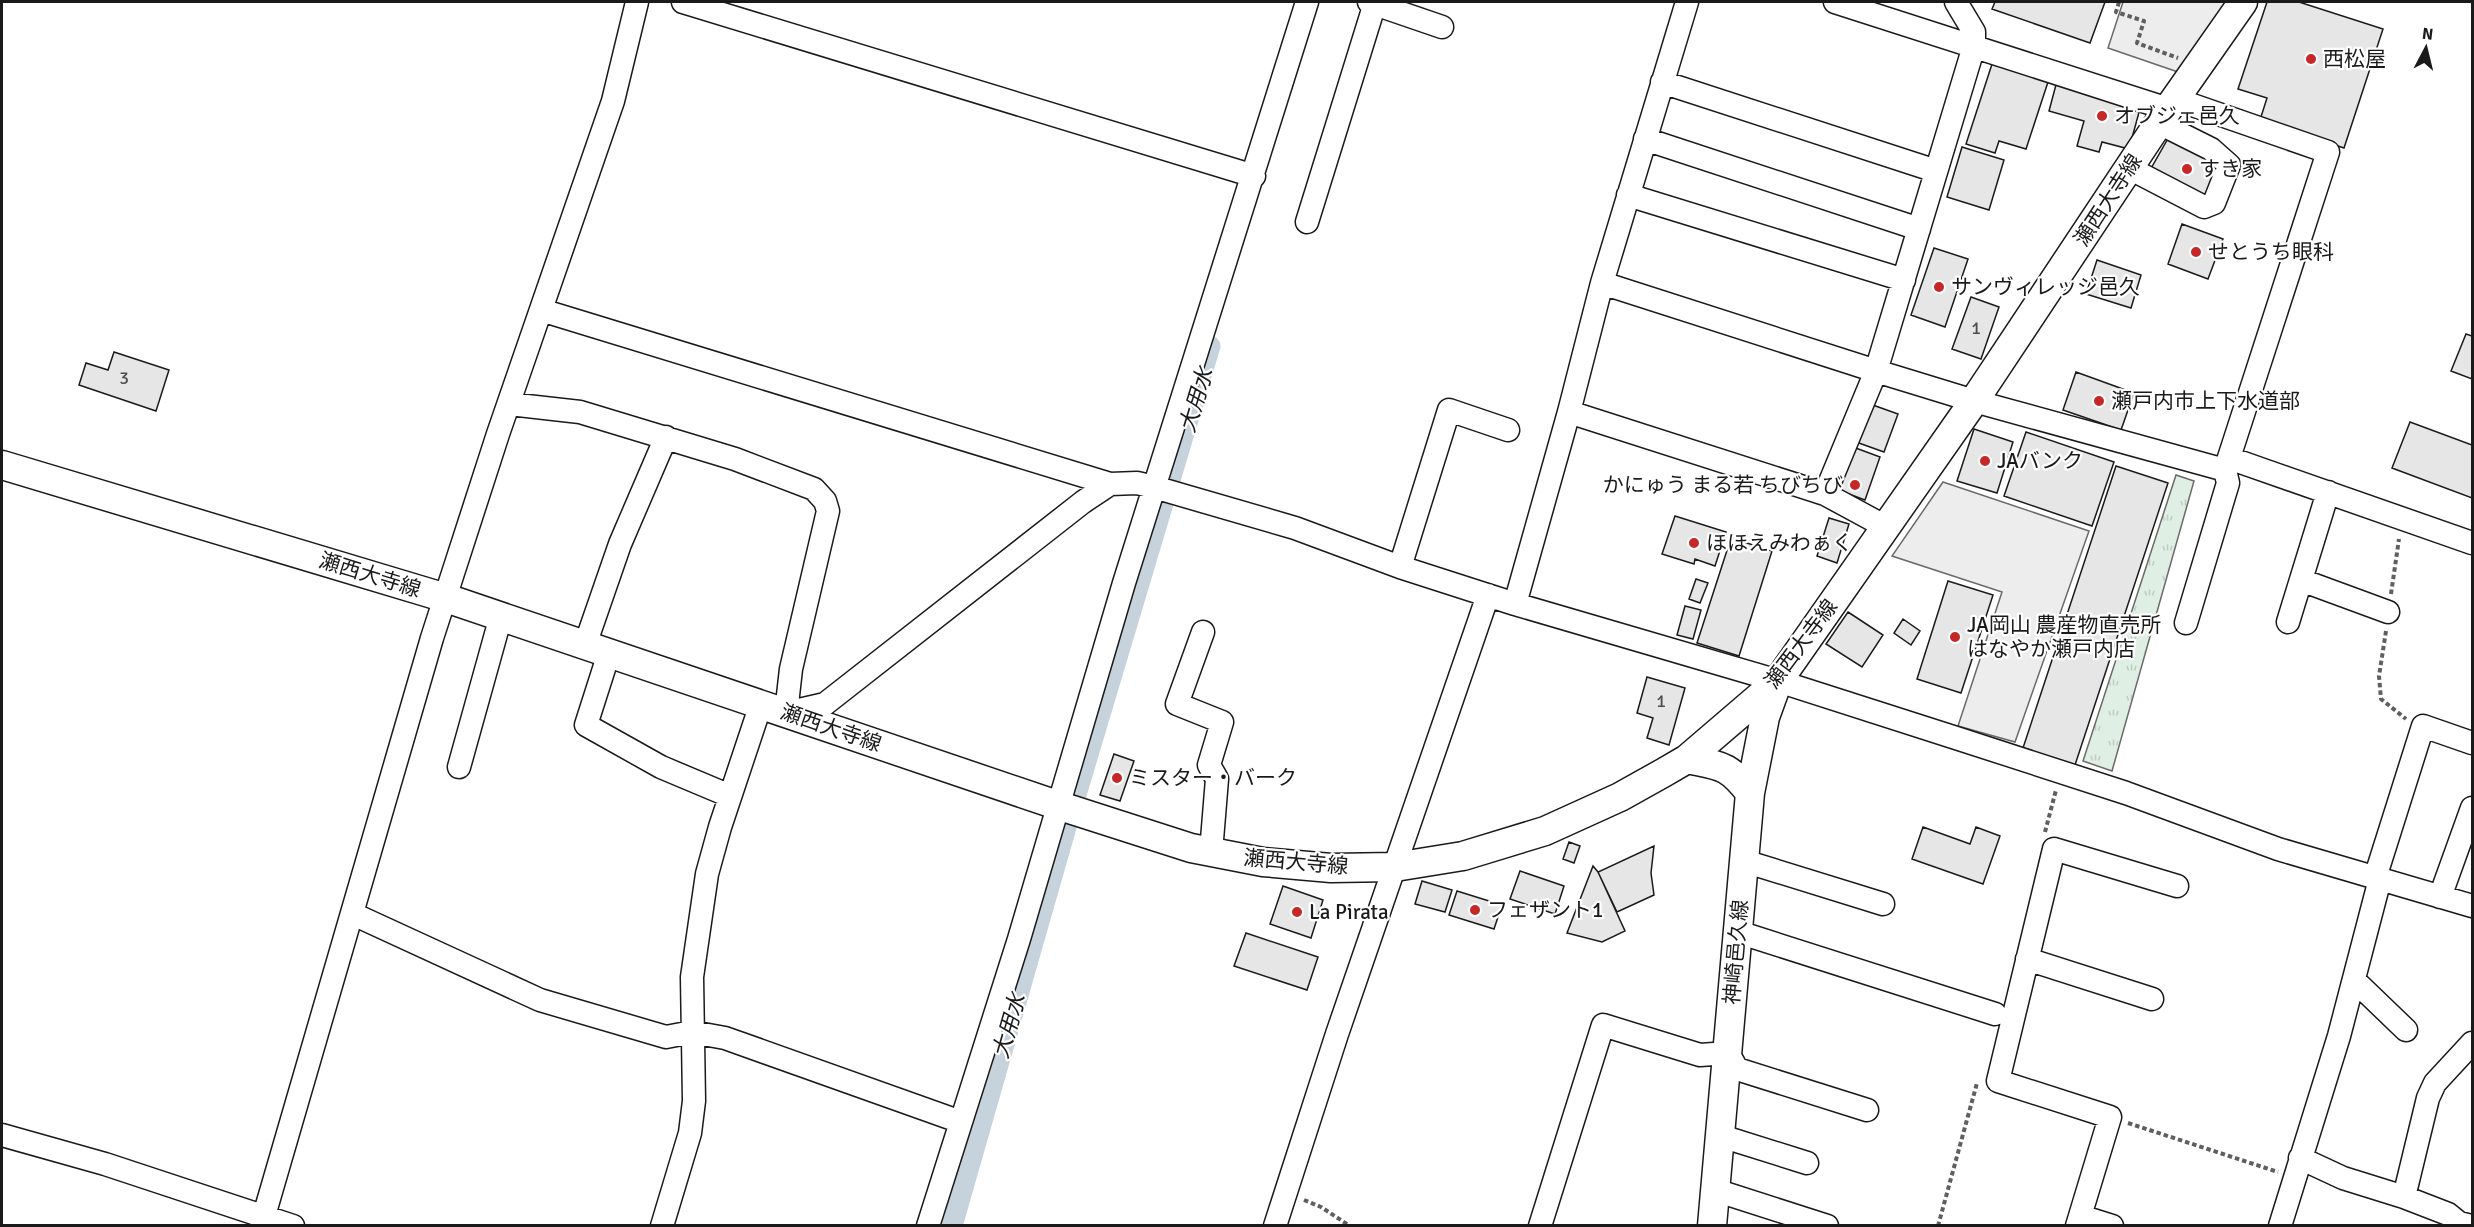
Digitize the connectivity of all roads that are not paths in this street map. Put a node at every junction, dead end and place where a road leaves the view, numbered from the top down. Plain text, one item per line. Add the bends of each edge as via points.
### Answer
1 (637, 2) edge
2 (683, 2) edge
3 (1307, 2) edge
4 (1687, 2) edge
5 (1835, 2) edge
6 (1956, 2) edge
7 (2243, 2) edge
8 (1379, 3) edge
9 (1442, 27) dead end
10 (1974, 46) junction
11 (1662, 82) junction
12 (2167, 110) junction
13 (1645, 139) junction
14 (2129, 168) junction
15 (1936, 171) junction
16 (1254, 176) junction
17 (1628, 195) junction
18 (1307, 222) dead end
19 (1919, 229) junction
20 (1904, 280) junction
21 (1602, 283) junction
22 (541, 310) junction
23 (1882, 373) junction
24 (1978, 396) junction
25 (509, 404) junction
26 (1569, 412) junction
27 (1508, 430) dead end
28 (666, 437) junction
29 (2227, 464) junction
30 (2, 465) edge
31 (1110, 484) junction
32 (1154, 487) junction
33 (2328, 492) junction
34 (1825, 494) junction
35 (1886, 527) junction
36 (2472, 543) edge
37 (1400, 567) junction
38 (2301, 580) junction
39 (1488, 595) junction
40 (446, 598) junction
41 (1515, 603) junction
42 (2388, 612) dead end
43 (501, 616) junction
44 (2288, 622) dead end
45 (2186, 623) dead end
46 (1203, 632) dead end
47 (597, 649) junction
48 (1778, 681) junction
49 (774, 708) junction
50 (1727, 724) junction
51 (1762, 735) junction
52 (2472, 743) edge
53 (1687, 759) junction
54 (459, 767) dead end
55 (1750, 793) junction
56 (730, 796) junction
57 (1057, 805) junction
58 (2472, 808) edge
59 (1211, 852) junction
60 (1744, 861) junction
61 (1395, 867) junction
62 (2378, 879) junction
63 (2177, 886) dead end
64 (2440, 897) junction
65 (1883, 904) dead end
66 (2472, 906) edge
67 (353, 914) junction
68 (1738, 932) junction
69 (2027, 959) junction
70 (2354, 980) junction
71 (2152, 999) dead end
72 (1995, 1014) dead end
73 (2406, 1030) dead end
74 (692, 1032) junction
75 (2472, 1043) edge
76 (1728, 1053) junction
77 (1867, 1110) dead end
78 (961, 1122) junction
79 (2, 1135) edge
80 (1721, 1136) junction
81 (1807, 1163) dead end
82 (2297, 1168) junction
83 (1715, 1190) junction
84 (2404, 1197) junction
85 (262, 1221) edge
86 (2079, 1221) edge
87 (293, 1226) edge
88 (662, 1226) edge
89 (928, 1226) edge
90 (1275, 1226) edge
91 (1540, 1226) edge
92 (1712, 1226) edge
93 (1827, 1226) edge
94 (2112, 1226) edge
95 (2280, 1226) edge
96 (2471, 1226) edge

1 - 22 street via 613,101
2 - 16 street
3 - 16 street
4 - 11 street
5 - 10 street
6 - 10 street via 1974,32
7 - 12 main road, 瀬西大寺線
8 - 9 street
8 - 18 street
10 - 12 street
10 - 15 street
11 - 13 street
11 - 15 street
12 - 14 main road, 瀬西大寺線
12 - 14 street via 2229,165 2214,203 2204,207
12 - 29 street via 2328,152
13 - 17 street
13 - 19 street
14 - 24 main road, 瀬西大寺線
15 - 19 street
16 - 32 street
17 - 20 street
17 - 21 street
19 - 20 street
20 - 23 street
21 - 23 street
21 - 26 street
22 - 25 street
22 - 31 street
23 - 24 street via 1891,363
23 - 34 street
24 - 29 street
24 - 35 main road, 瀬西大寺線
25 - 28 street via 580,412
25 - 40 street
26 - 34 street
26 - 41 street
27 - 37 street via 1449,410
28 - 47 street via 620,544
28 - 49 street via 814,489 825,501 828,511 791,669
29 - 33 street
29 - 45 street via 2228,483
30 - 40 main road, 瀬西大寺線
31 - 32 street
31 - 49 street via 825,704
32 - 37 street via 1295,528
32 - 57 street
33 - 36 street
33 - 38 street
34 - 35 street
35 - 48 main road, 瀬西大寺線
37 - 39 street
38 - 42 street
38 - 44 street
39 - 41 street
39 - 61 street
40 - 43 main road, 瀬西大寺線
40 - 67 street
41 - 48 street
43 - 47 main road, 瀬西大寺線
43 - 54 street
46 - 59 street via 1177,704 1222,722 1209,765 1217,779
47 - 49 main road, 瀬西大寺線
47 - 56 street via 586,725 661,767
48 - 50 main road, 瀬西大寺線
48 - 51 main road, 神崎邑久線
48 - 62 street
49 - 56 street
49 - 57 main road, 瀬西大寺線
50 - 51 main road via 1748,721
50 - 53 main road, 瀬西大寺線
51 - 55 main road, 神崎邑久線
52 - 62 street via 2423,726
53 - 55 main road via 1735,773
53 - 61 main road, 瀬西大寺線 via 1620,797 1545,831 1463,856
55 - 60 main road, 神崎邑久線
56 - 74 street via 707,874 692,977
57 - 59 main road, 瀬西大寺線
57 - 78 street
58 - 64 street
59 - 61 main road, 瀬西大寺線 via 1263,862 1331,868
60 - 65 street
60 - 68 main road, 神崎邑久線
61 - 90 street
62 - 64 street
62 - 70 street
63 - 69 street via 2054,849
64 - 66 street
67 - 74 street via 540,1000 666,1037
67 - 85 street
68 - 72 street
68 - 76 main road, 神崎邑久線
69 - 71 street
69 - 86 street via 1998,1081 2110,1117
70 - 73 street
70 - 82 street
74 - 78 street via 725,1038
74 - 88 street via 694,1101 690,1133
75 - 84 street via 2435,1083 2428,1098
76 - 77 street via 1737,1069
76 - 80 main road, 神崎邑久線
76 - 91 street via 1700,1055 1603,1024
78 - 89 street
79 - 85 street via 105,1164
80 - 81 street
80 - 83 main road, 神崎邑久線
82 - 84 street
82 - 95 street
83 - 92 main road, 神崎邑久線
83 - 93 street
84 - 96 street
85 - 87 street
86 - 94 street

